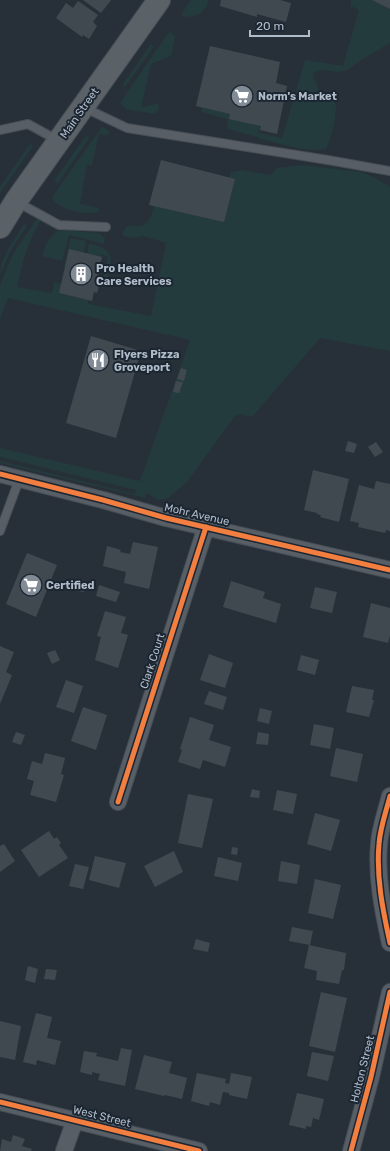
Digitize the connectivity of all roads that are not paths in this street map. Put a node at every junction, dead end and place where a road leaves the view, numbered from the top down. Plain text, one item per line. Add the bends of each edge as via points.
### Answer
1 (159, 0) edge
2 (84, 107) junction
3 (0, 130) edge
4 (60, 141) junction
5 (390, 171) edge
6 (16, 201) junction
7 (0, 227) edge
8 (106, 228) dead end
9 (0, 474) edge
10 (19, 480) junction
11 (4, 511) edge
12 (206, 527) junction
13 (0, 531) edge
14 (390, 570) edge
15 (390, 796) edge
16 (118, 802) dead end
17 (390, 943) edge
18 (390, 992) edge
19 (0, 1102) edge
20 (75, 1120) junction
21 (64, 1151) edge
22 (198, 1151) edge
23 (351, 1151) edge

1 - 2 main road, Main Street
2 - 4 main road, Main Street
2 - 5 lane via 128,128
3 - 4 lane via 28,124
4 - 6 main road, Main Street
6 - 7 main road, Main Street
6 - 8 lane via 59,225
9 - 10 street, Mohr Avenue
10 - 11 lane
10 - 12 street, Mohr Avenue
11 - 13 lane
12 - 14 street, Mohr Avenue
12 - 16 street, Clark Court
15 - 17 street via 379,843 378,864
18 - 23 street, Holton Street
19 - 20 street, West Street
20 - 21 street
20 - 22 street, West Street

